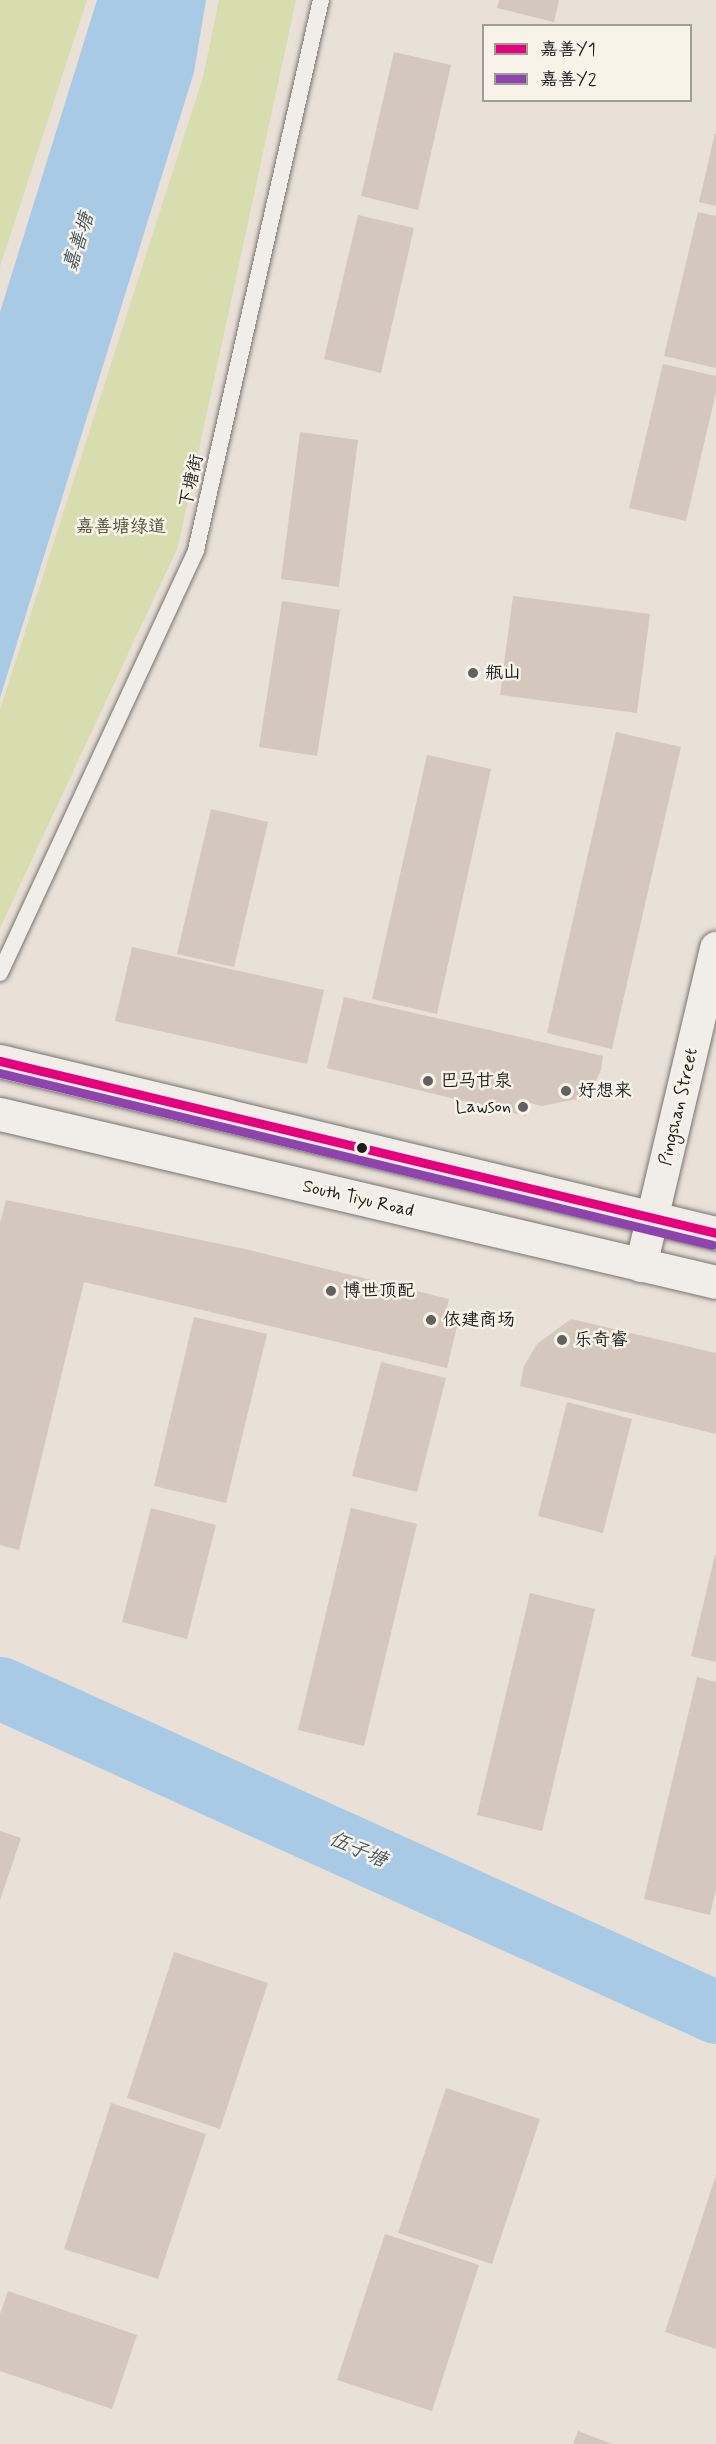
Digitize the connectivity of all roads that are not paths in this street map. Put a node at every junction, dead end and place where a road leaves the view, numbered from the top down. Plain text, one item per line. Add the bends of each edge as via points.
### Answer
1 (321, 0) edge
2 (716, 948) edge
3 (0, 973) edge
4 (0, 1061) edge
5 (0, 1114) edge
6 (653, 1218) junction
7 (716, 1233) edge
8 (641, 1266) junction
9 (716, 1282) edge

1 - 3 lane, 下塘街 via 196,550
2 - 6 street, Pingshan Street
4 - 6 main road
5 - 8 main road, South Tiyu Road
6 - 7 main road
6 - 8 street, Pingshan Street
8 - 9 main road, South Tiyu Road

